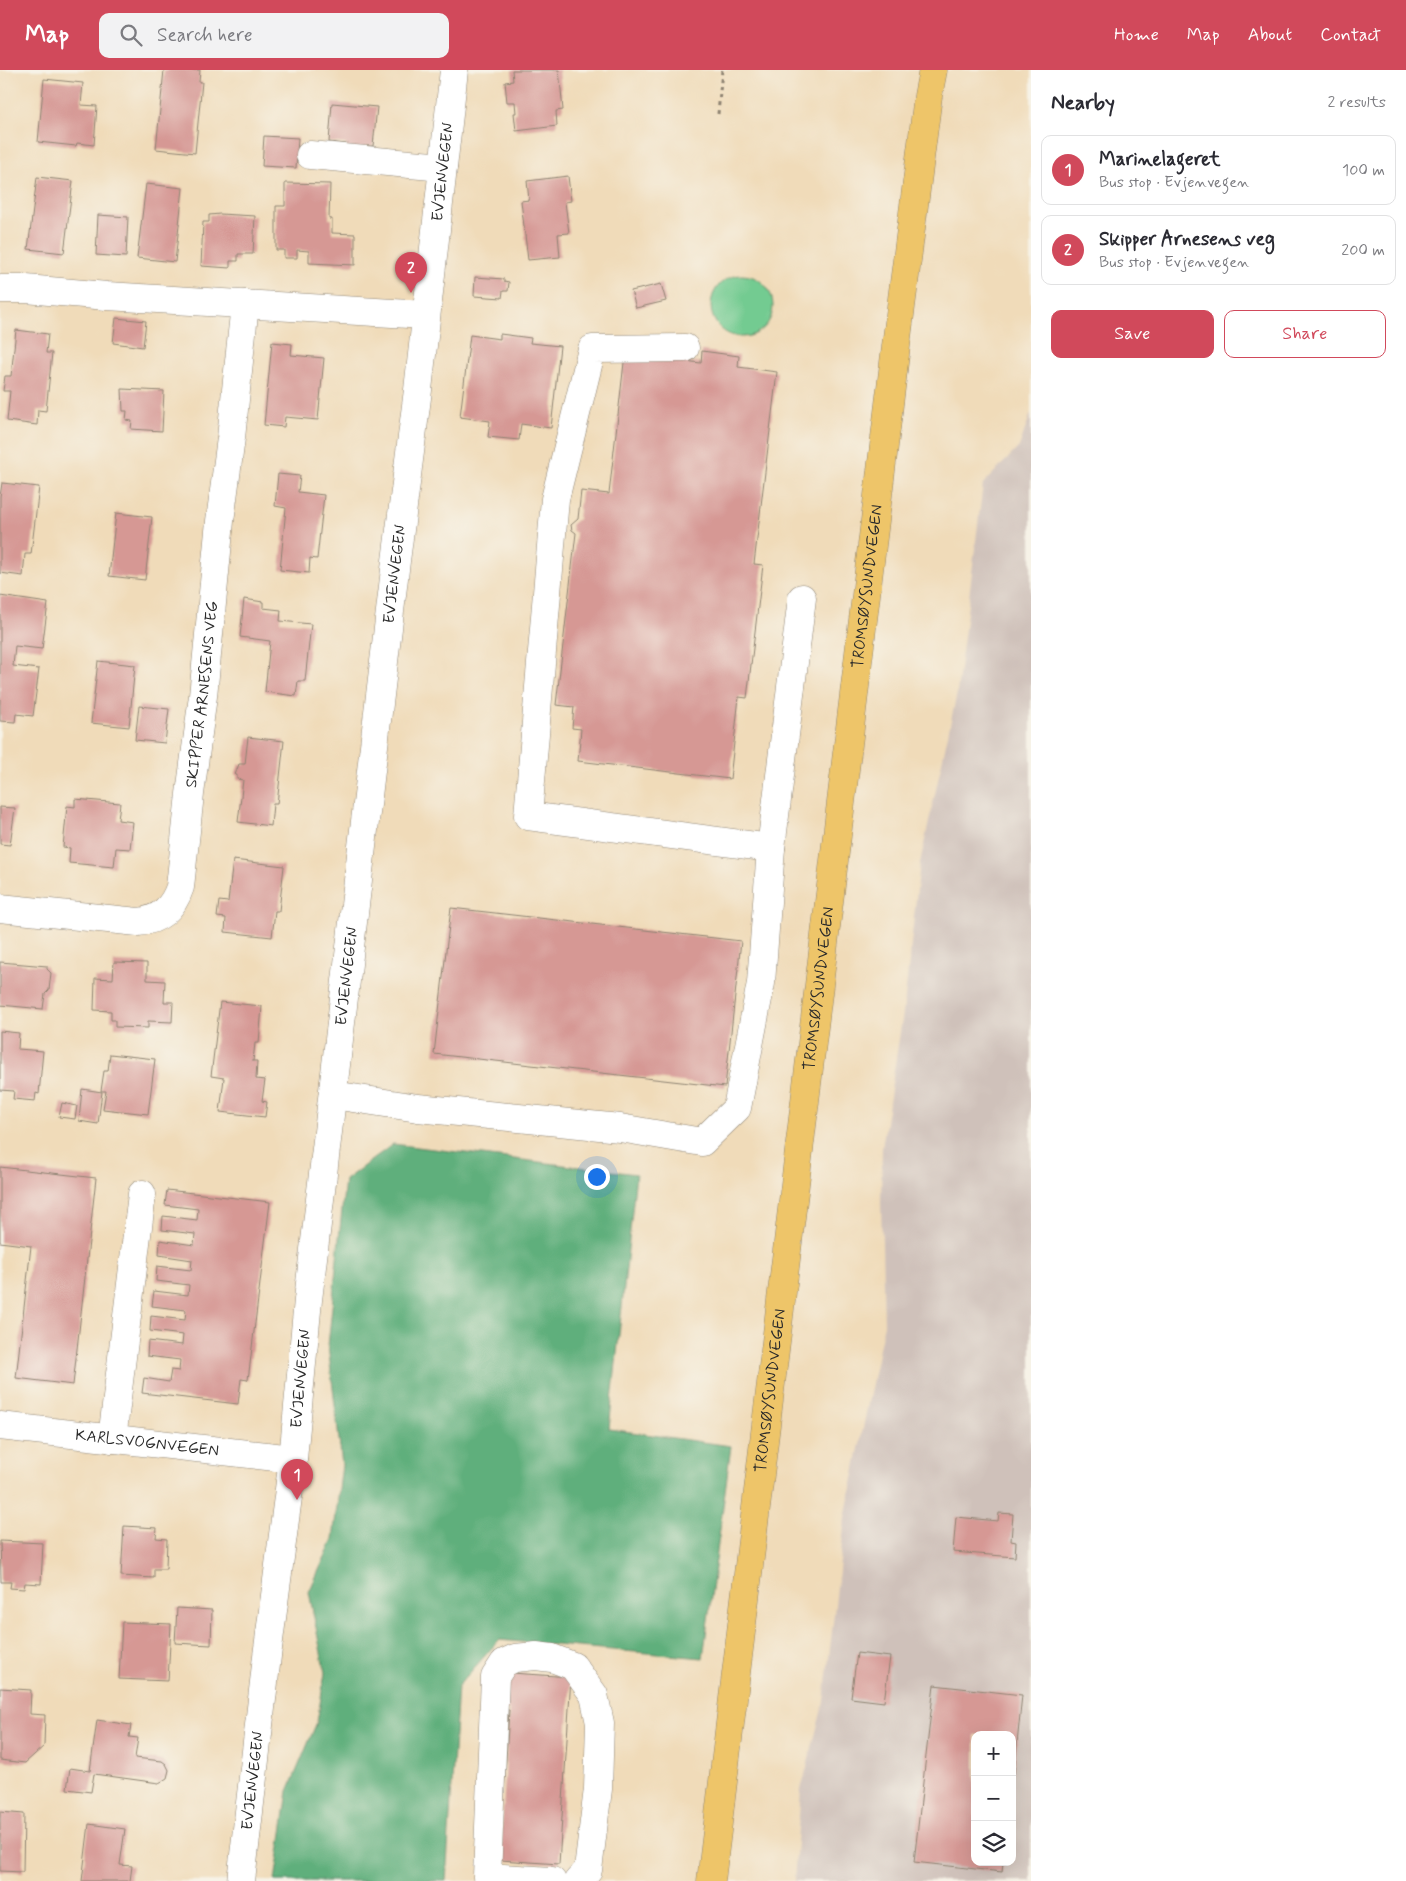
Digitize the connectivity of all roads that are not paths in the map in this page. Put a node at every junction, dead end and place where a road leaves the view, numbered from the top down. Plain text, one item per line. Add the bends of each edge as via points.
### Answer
1 (454, 70) edge
2 (930, 79) edge
3 (310, 155) dead end
4 (443, 167) junction
5 (0, 289) edge
6 (244, 304) junction
7 (426, 315) junction
8 (685, 348) dead end
9 (802, 598) dead end
10 (771, 848) junction
11 (0, 908) edge
12 (333, 1095) junction
13 (142, 1194) dead end
14 (0, 1426) edge
15 (112, 1439) junction
16 (293, 1459) junction
17 (499, 1880) edge
18 (241, 1881) edge
19 (552, 1881) edge
20 (578, 1881) edge
21 (711, 1881) edge

1 - 4 street, EVJENVEGEN
2 - 21 highway, TROMSØYSUNDVEGEN
3 - 4 street
4 - 7 street, EVJENVEGEN
5 - 6 street
6 - 7 street
6 - 11 street, SKIPPER ARNESENS VEG via 203,696 177,896 160,916 138,922
7 - 12 street, EVJENVEGEN
8 - 10 street via 592,349 555,499 528,816
9 - 10 street
10 - 12 street via 761,983 738,1108 702,1142 620,1128 418,1108
12 - 16 street, EVJENVEGEN
13 - 15 street
14 - 15 street, KARLSVOGNVEGEN
15 - 16 street, KARLSVOGNVEGEN
16 - 18 street, EVJENVEGEN via 266,1656
17 - 19 street
17 - 20 street via 487,1877 495,1677 504,1663 515,1658 536,1656 573,1666 594,1695 600,1723 598,1789 588,1870

